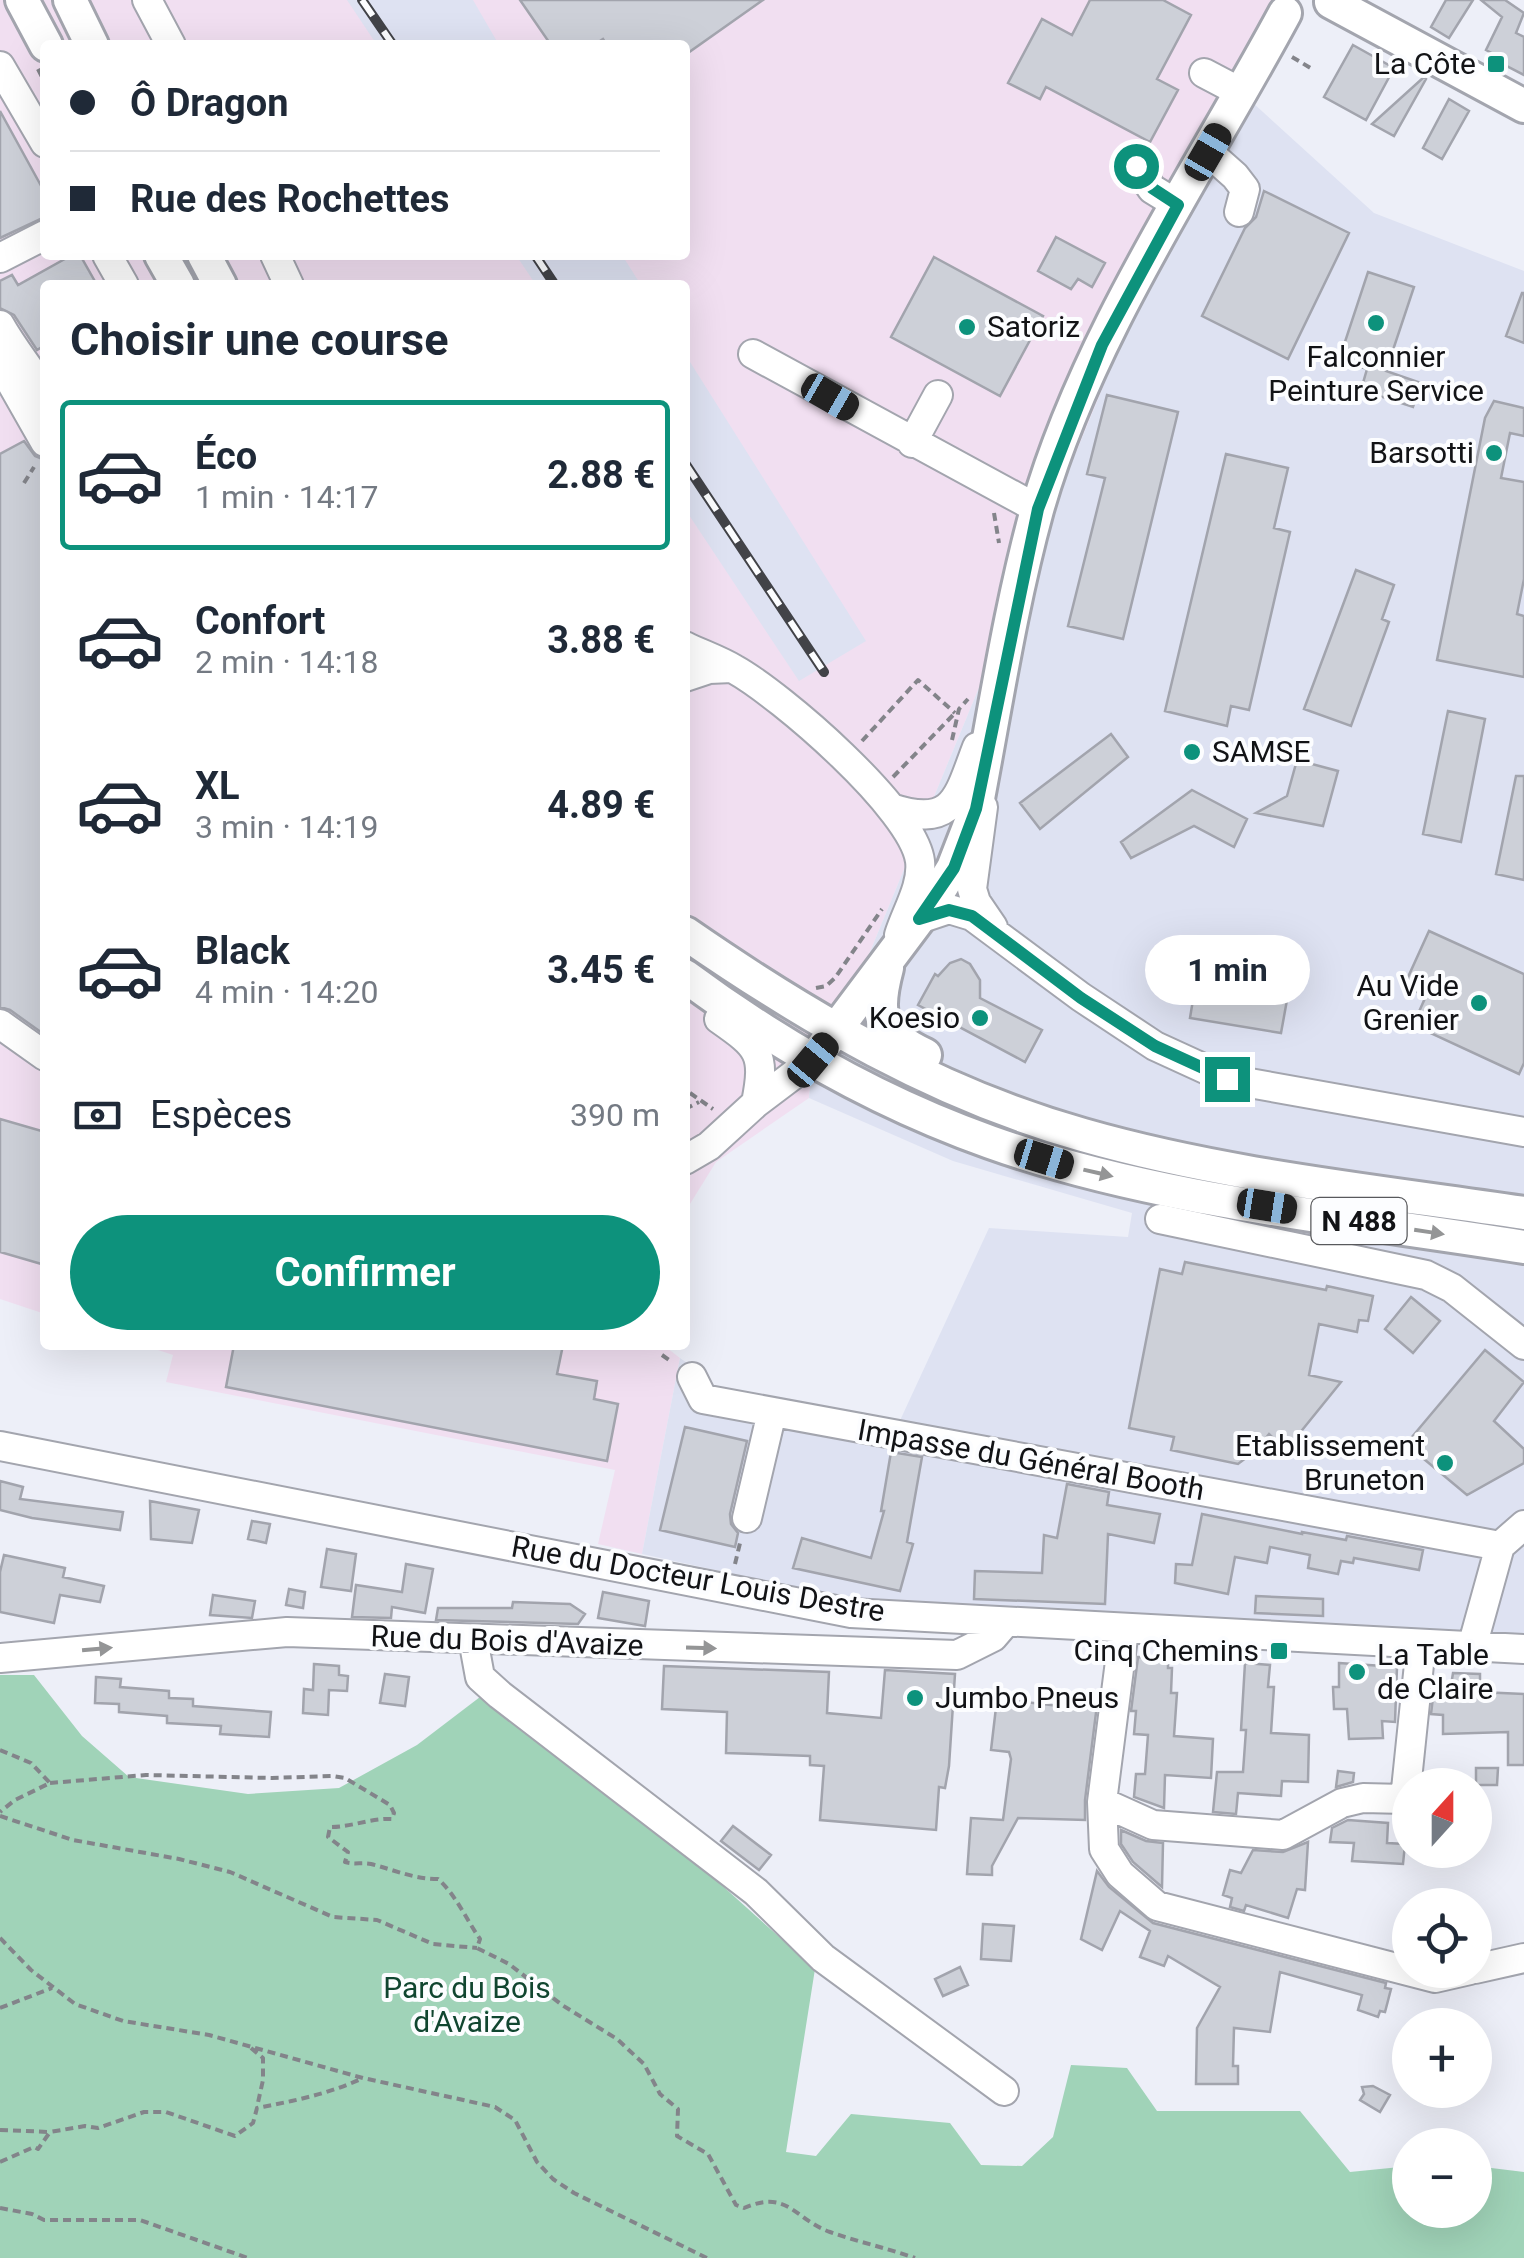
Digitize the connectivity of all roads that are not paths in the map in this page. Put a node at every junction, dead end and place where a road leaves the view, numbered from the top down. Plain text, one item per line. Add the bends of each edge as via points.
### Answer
1 (22, 0) edge
2 (70, 0) edge
3 (148, 0) edge
4 (1332, 1) edge
5 (1279, 6) edge
6 (43, 40) edge
7 (90, 40) edge
8 (168, 40) edge
9 (0, 66) edge
10 (1204, 74) dead end
11 (1242, 93) junction
12 (1524, 106) edge
13 (40, 134) edge
14 (1208, 152) junction
15 (1136, 166) dead end
16 (1178, 205) junction
17 (1238, 212) dead end
18 (40, 238) edge
19 (0, 258) edge
20 (0, 324) edge
21 (753, 354) dead end
22 (0, 363) edge
23 (40, 384) edge
24 (938, 395) dead end
25 (912, 443) junction
26 (40, 454) edge
27 (1038, 509) junction
28 (690, 648) edge
29 (734, 668) junction
30 (690, 675) edge
31 (981, 706) junction
32 (982, 775) junction
33 (888, 797) junction
34 (919, 919) junction
35 (996, 932) junction
36 (690, 936) edge
37 (892, 955) junction
38 (690, 962) edge
39 (690, 980) edge
40 (690, 996) edge
41 (0, 1024) edge
42 (837, 1032) junction
43 (40, 1052) edge
44 (813, 1060) junction
45 (756, 1103) junction
46 (1524, 1132) edge
47 (1080, 1134) junction
48 (690, 1157) edge
49 (1524, 1213) edge
50 (1160, 1219) dead end
51 (1524, 1247) edge
52 (1524, 1345) edge
53 (692, 1378) dead end
54 (772, 1412) junction
55 (0, 1446) edge
56 (747, 1518) road end
57 (1524, 1526) edge
58 (1500, 1546) junction
59 (1004, 1622) junction
60 (1124, 1630) junction
61 (473, 1639) junction
62 (1421, 1645) junction
63 (1472, 1647) junction
64 (1522, 1653) edge
65 (0, 1658) edge
66 (1102, 1802) junction
67 (1524, 1958) edge
68 (1492, 1966) edge
69 (1392, 1967) edge
70 (1004, 2091) dead end

1 - 6 main road
2 - 7 main road
3 - 8 street
4 - 5 main road via 1305,18
4 - 12 main road
5 - 11 main road
9 - 13 street
10 - 11 street
11 - 14 main road
14 - 16 main road
14 - 17 street via 1244,189
15 - 16 street via 1152,188
16 - 27 main road via 1102,345
18 - 19 street
20 - 23 street
21 - 25 street
22 - 26 street
24 - 25 street
25 - 27 street
27 - 31 main road
28 - 29 street
29 - 30 street
29 - 33 street
31 - 32 main road
31 - 33 street via 979,741 961,792 948,808 922,816
32 - 34 main road via 954,868
32 - 35 street via 972,889
33 - 37 street via 920,866
34 - 35 street via 960,910
34 - 37 main road
35 - 46 street via 1155,1046 1227,1079
36 - 42 main road, N 488
37 - 42 main road
37 - 47 main road via 880,1006 892,1036 1041,1108
38 - 42 main road via 800,1029 817,1036
39 - 44 main road, N 488
40 - 45 street via 754,1046 762,1070
41 - 43 street
42 - 44 main road
42 - 47 main road, N 488 via 939,1081
44 - 45 street
44 - 47 main road via 842,1056 1018,1130
44 -> 51 main road, N 488 via 988,1142 1072,1167 1194,1194
45 - 48 street
47 - 49 main road, N 488 via 1199,1164
50 - 52 street via 1426,1274
53 - 54 street, Impasse du Général Booth via 702,1399
54 - 56 street
54 - 58 street, Impasse du Général Booth
55 - 59 street, Rue du Docteur Louis Destre via 851,1613
57 - 58 street
58 - 63 street
59 - 60 street, Rue du Docteur Louis Destre
61 -> 59 street, Rue du Bois d'Avaize via 956,1656 993,1637
60 - 62 street, Rue du Docteur Louis Destre
60 - 66 street
65 -> 61 street, Rue du Bois d'Avaize via 286,1632
61 - 70 street via 480,1677 756,1892 823,1958
62 - 63 street, Rue du Docteur Louis Destre
62 - 66 street via 1405,1799 1342,1803 1283,1835 1153,1824
63 - 64 street, Rue du Docteur Louis Destre
66 - 69 street via 1104,1849 1120,1874 1157,1906
67 - 68 street

